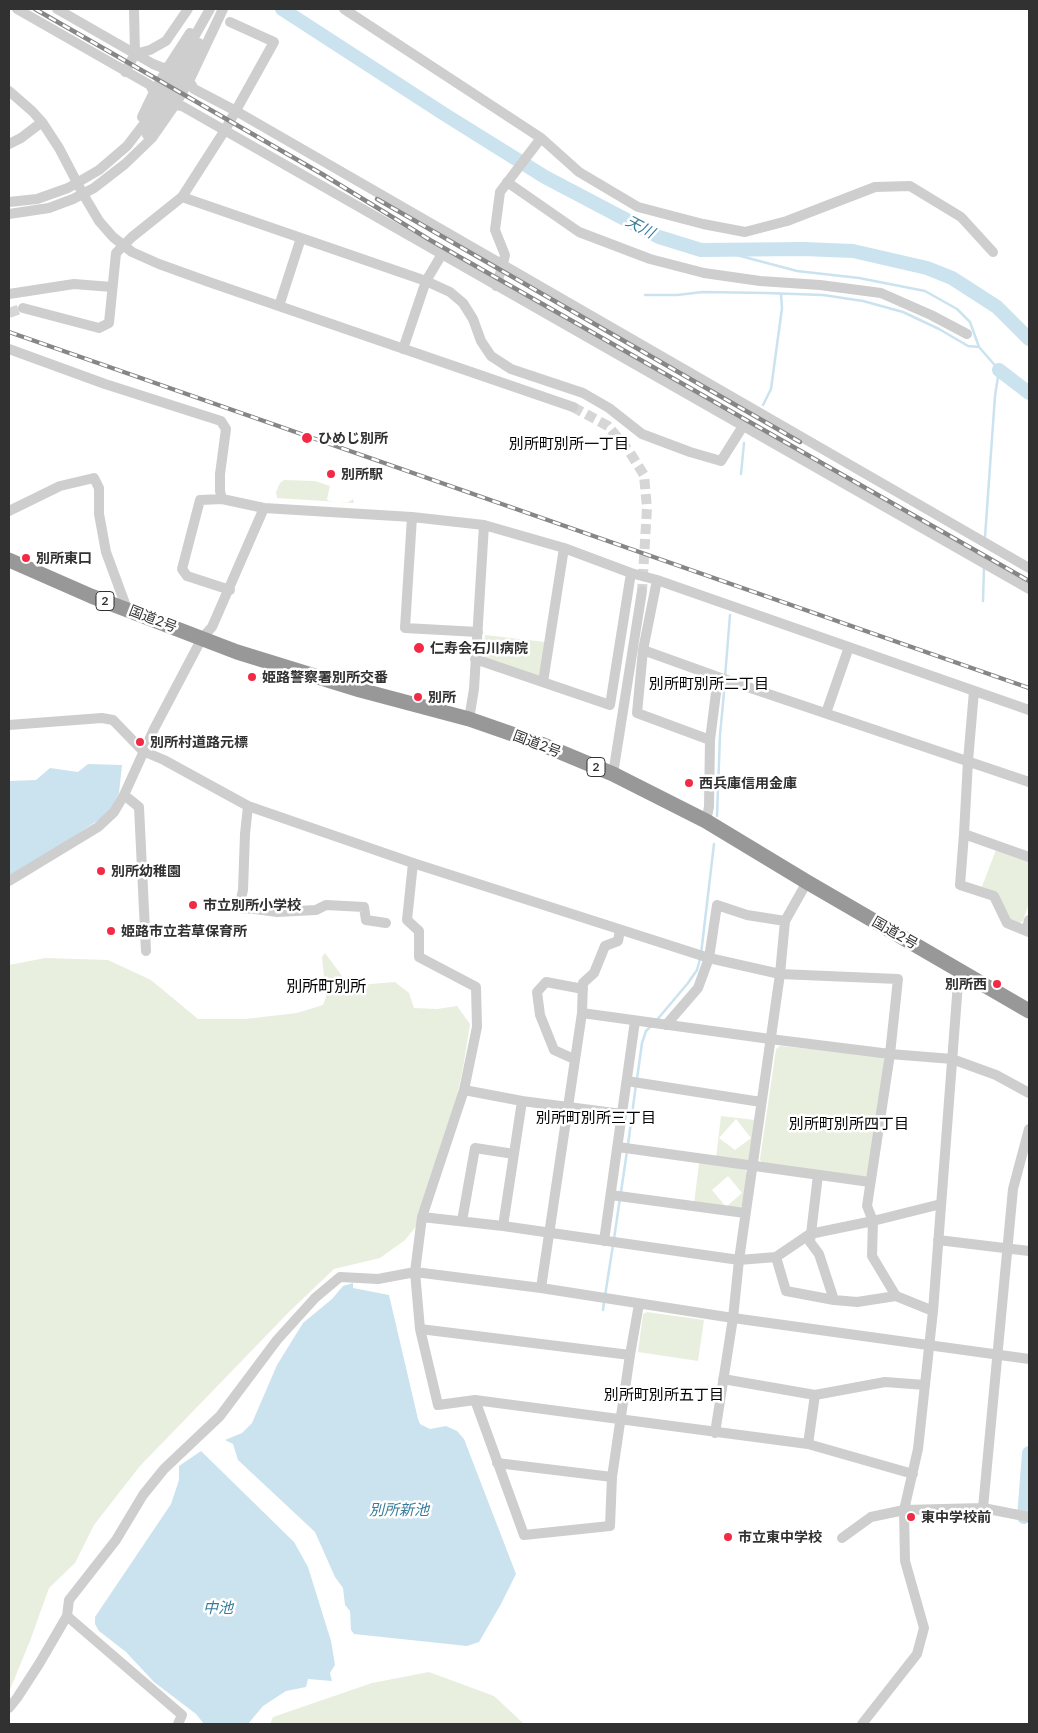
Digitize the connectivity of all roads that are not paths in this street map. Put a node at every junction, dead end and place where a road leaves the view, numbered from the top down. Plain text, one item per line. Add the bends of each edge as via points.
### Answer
1 (17, 9) edge
2 (57, 9) edge
3 (134, 9) edge
4 (188, 9) edge
5 (209, 9) edge
6 (222, 9) edge
7 (344, 9) edge
8 (230, 22) dead end
9 (135, 54) junction
10 (168, 67) junction
11 (126, 72) junction
12 (189, 81) junction
13 (9, 91) edge
14 (154, 92) junction
15 (175, 106) junction
16 (236, 111) junction
17 (42, 122) junction
18 (225, 130) junction
19 (539, 141) junction
20 (9, 144) edge
21 (117, 155) junction
22 (133, 156) junction
23 (510, 179) junction
24 (78, 183) junction
25 (83, 194) junction
26 (182, 197) junction
27 (9, 202) edge
28 (9, 214) edge
29 (301, 238) junction
30 (123, 246) junction
31 (993, 252) dead end
32 (442, 254) junction
33 (503, 264) junction
34 (426, 281) junction
35 (496, 286) junction
36 (112, 287) junction
37 (9, 294) edge
38 (279, 306) junction
39 (23, 308) tunnel mouth
40 (967, 334) dead end
41 (9, 342) edge
42 (9, 349) edge
43 (403, 349) junction
44 (105, 384) junction
45 (573, 407) tunnel mouth
46 (743, 426) junction
47 (222, 498) junction
48 (264, 508) junction
49 (9, 510) edge
50 (412, 518) junction
51 (484, 525) junction
52 (564, 548) junction
53 (9, 560) edge
54 (1029, 568) edge
55 (632, 573) junction
56 (657, 580) junction
57 (1029, 589) edge
58 (230, 590) junction
59 (642, 591) tunnel mouth
60 (127, 609) junction
61 (478, 632) junction
62 (202, 638) junction
63 (849, 647) junction
64 (643, 650) junction
65 (475, 659) junction
66 (723, 679) junction
67 (543, 682) junction
68 (974, 691) junction
69 (1029, 710) edge
70 (826, 714) junction
71 (469, 719) junction
72 (9, 725) edge
73 (710, 740) junction
74 (143, 751) junction
75 (968, 761) junction
76 (613, 774) junction
77 (1029, 782) edge
78 (124, 795) junction
79 (248, 806) junction
80 (706, 821) junction
81 (964, 834) junction
82 (1029, 857) edge
83 (413, 864) junction
84 (9, 881) edge
85 (807, 882) junction
86 (1029, 920) edge
87 (785, 921) junction
88 (386, 923) dead end
89 (620, 930) junction
90 (1028, 931) edge
91 (146, 951) dead end
92 (709, 958) junction
93 (959, 970) junction
94 (780, 974) junction
95 (583, 989) junction
96 (1029, 1010) edge
97 (582, 1013) junction
98 (635, 1021) junction
99 (666, 1025) junction
100 (770, 1039) junction
101 (890, 1054) junction
102 (952, 1058) junction
103 (574, 1059) junction
104 (627, 1081) junction
105 (464, 1090) junction
106 (1029, 1093) edge
107 (522, 1101) junction
108 (761, 1102) junction
109 (567, 1107) junction
110 (622, 1114) junction
111 (1029, 1130) edge
112 (618, 1147) junction
113 (514, 1154) junction
114 (753, 1166) junction
115 (818, 1175) junction
116 (870, 1182) junction
117 (611, 1195) junction
118 (941, 1204) junction
119 (745, 1214) junction
120 (422, 1217) junction
121 (462, 1221) junction
122 (873, 1221) junction
123 (503, 1226) junction
124 (548, 1233) junction
125 (810, 1234) junction
126 (938, 1240) junction
127 (604, 1242) junction
128 (1006, 1248) junction
129 (1029, 1251) edge
130 (776, 1258) junction
131 (739, 1260) junction
132 (415, 1272) junction
133 (540, 1288) junction
134 (896, 1296) junction
135 (834, 1300) junction
136 (639, 1304) junction
137 (933, 1311) junction
138 (733, 1318) junction
139 (420, 1329) junction
140 (929, 1344) junction
141 (630, 1355) junction
142 (996, 1355) junction
143 (1029, 1359) edge
144 (723, 1379) junction
145 (925, 1385) junction
146 (814, 1395) junction
147 (475, 1400) junction
148 (621, 1420) junction
149 (715, 1432) junction
150 (808, 1444) junction
151 (497, 1463) junction
152 (913, 1474) junction
153 (612, 1477) junction
154 (983, 1508) junction
155 (904, 1510) junction
156 (1029, 1517) edge
157 (842, 1538) dead end
158 (67, 1616) junction
159 (9, 1708) edge
160 (178, 1724) edge
161 (862, 1724) edge

1 - 11 street
2 - 9 street
3 - 9 street
4 - 9 street via 166,41
5 - 10 street
5 - 21 street via 144,124
6 - 12 street
6 - 22 street
7 - 19 street
8 - 16 street via 274,42
9 - 10 street via 163,68
9 - 11 street
10 - 14 street
11 - 14 street via 150,85
12 - 15 street
12 - 16 street via 194,89
13 - 17 street
14 - 21 street
15 - 18 street via 182,106
15 - 22 street via 152,138
16 - 18 street
16 - 33 street
17 - 20 street
17 - 24 street
18 - 26 street
18 - 32 street
19 - 23 street
19 - 31 street via 579,172 638,207 745,232 875,188 910,186 961,217
21 - 24 street
22 - 25 street via 115,173
23 - 33 street via 500,192 495,230 505,255
23 - 40 street via 579,232 650,259 704,273 751,280 881,293
24 - 25 street
24 - 27 street via 37,199
25 - 28 street via 49,208
25 - 30 street via 106,230
26 - 29 street
26 - 30 street
29 - 34 street
29 - 38 street
30 - 36 street via 116,253
30 - 38 street via 159,264
32 - 34 street
32 - 35 street
33 - 35 street
33 - 54 street
34 - 43 street
34 - 46 street via 450,292 463,303 492,356 511,369 583,393 609,408 642,434 722,461
35 - 46 street
36 - 37 street via 74,284
36 - 39 street via 109,323 99,328
38 - 43 street
41 - 44 street via 101,376
42 - 44 street
43 - 45 street
44 - 47 street via 221,421 226,429 220,474
46 - 57 street
47 - 48 street
47 - 58 street via 200,500 182,570 187,576
48 - 50 street
48 - 58 street
49 - 60 street via 60,486 94,478 99,488 99,514 106,552
50 - 51 street
50 - 61 street via 404,628
51 - 52 street
51 - 61 street
52 - 55 street
52 - 67 street
53 - 60 highway, 国道2号 / 2
55 - 56 street
55 - 67 street via 610,705
56 - 63 street
56 - 64 street
58 - 62 street via 212,627
59 - 76 street
60 - 62 highway, 国道2号 / 2
61 - 65 street
62 - 71 highway, 国道2号 / 2 via 277,666
62 - 74 street
63 - 68 street
63 - 70 street
64 - 66 street
64 - 73 street via 637,713
65 - 67 street
65 - 71 street
66 - 70 street
66 - 73 street
68 - 69 street
68 - 75 street
70 - 75 street
71 - 76 highway, 国道2号 / 2
72 - 74 street via 102,718 114,720
73 - 80 street
74 - 78 street
74 - 79 street
75 - 77 street
75 - 81 street
76 - 80 highway, 国道2号 / 2
78 - 84 street via 114,812 98,828
78 - 91 street via 138,806
79 - 83 street
79 - 88 street via 239,908 277,912 316,910 326,905 364,907 366,920
80 - 85 highway, 国道2号 / 2
81 - 82 street
81 - 90 street via 960,885 994,896 1007,923
83 - 89 street
83 - 105 street via 407,920 419,931 419,957 476,987 476,1026
85 - 87 street
85 - 93 highway, 国道2号 / 2
86 - 90 street
87 - 92 street via 717,906
87 - 94 street
89 - 92 street
89 - 95 street via 618,941 606,946 594,973 583,983
92 - 94 street
92 - 99 street via 698,988
93 - 96 highway, 国道2号 / 2
93 - 102 street
94 - 100 street
94 - 101 street via 898,978
95 - 97 street
95 - 103 street via 546,982 536,992 540,1015 554,1050
97 - 98 street
97 - 103 street
98 - 99 street
98 - 104 street
99 - 100 street
100 - 101 street
100 - 108 street
101 - 102 street
101 - 116 street
102 - 106 street via 996,1075
102 - 118 street
103 - 109 street
104 - 108 street
104 - 110 street
105 - 107 street
105 - 120 street
107 - 109 street
107 - 113 street
108 - 114 street
109 - 110 street
109 - 124 street
110 - 112 street
111 - 128 street via 1013,1190
112 - 114 street
112 - 117 street
113 - 121 street via 475,1148
113 - 123 street
114 - 115 street
114 - 119 street
115 - 116 street
115 - 125 street
116 - 122 street via 867,1206
117 - 119 street
117 - 127 street
118 - 122 street
118 - 126 street
119 - 131 street
120 - 121 street
120 - 132 street
121 - 123 street
122 - 125 street
122 - 134 street via 872,1256
123 - 124 street
124 - 127 street
124 - 133 street
125 - 130 street
125 - 135 street via 810,1242 819,1254
126 - 128 street
126 - 137 street
127 - 131 street
128 - 129 street
128 - 142 street
130 - 131 street
130 - 135 street via 786,1291
131 - 138 street
132 - 133 street
132 - 139 street
132 - 158 street via 378,1280 340,1277 315,1298 277,1340 220,1416 164,1468 116,1540 69,1600
133 - 136 street
134 - 135 street via 857,1302
134 - 137 street
136 - 138 street
136 - 141 street
137 - 140 street
138 - 140 street
138 - 144 street
139 - 141 street
139 - 147 street via 438,1405
140 - 142 street
140 - 145 street
141 - 148 street
142 - 143 street
142 - 154 street
144 - 146 street
144 - 149 street
145 - 146 street via 885,1382
145 - 152 street
146 - 150 street
147 - 148 street
147 - 151 street
148 - 149 street
148 - 153 street
149 - 150 street
150 - 152 street
151 - 153 street
151 - 153 street via 524,1535 610,1526
152 - 155 street
154 - 155 street
154 - 156 street
155 - 157 street via 871,1517
155 - 161 street via 905,1560 924,1628 917,1654
158 - 159 street
158 - 160 street via 182,1715

